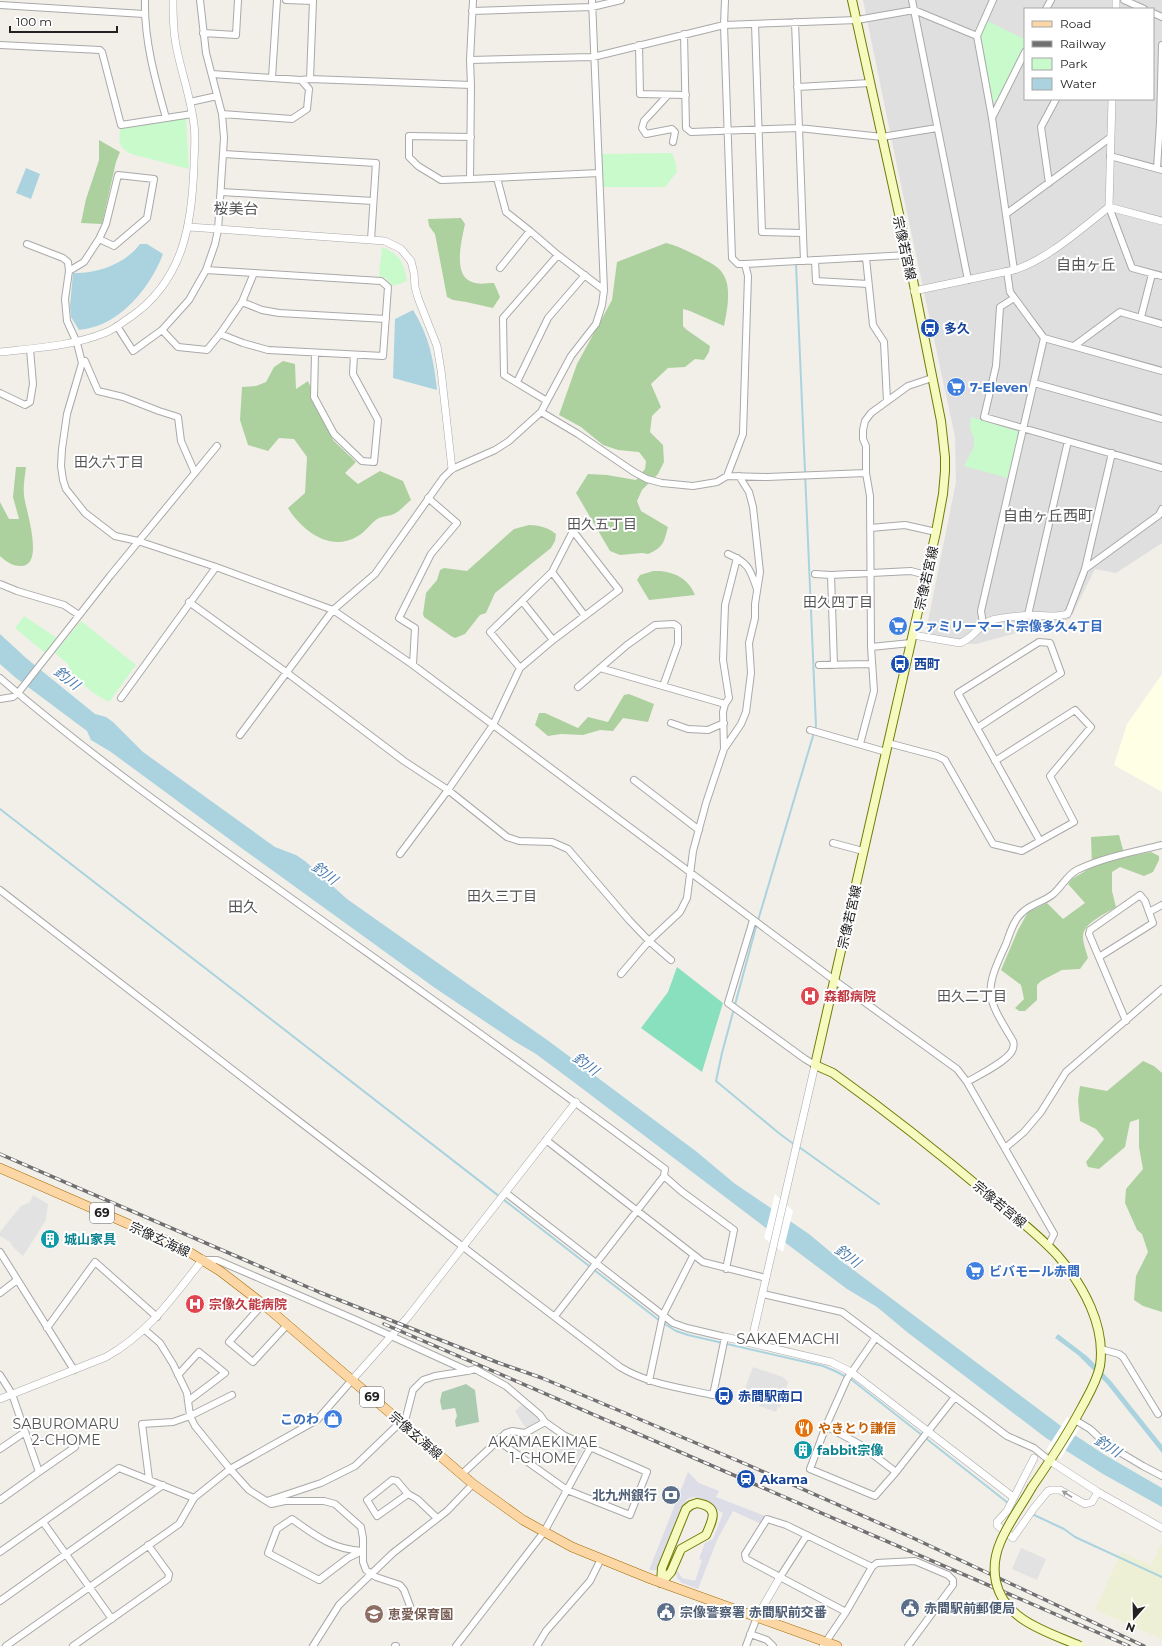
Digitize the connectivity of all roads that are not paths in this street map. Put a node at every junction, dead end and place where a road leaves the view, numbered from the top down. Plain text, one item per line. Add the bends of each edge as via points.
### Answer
1 (1, 0) edge
2 (144, 0) edge
3 (172, 0) edge
4 (200, 0) edge
5 (238, 0) edge
6 (277, 0) edge
7 (286, 0) edge
8 (473, 0) edge
9 (621, 0) edge
10 (725, 0) edge
11 (852, 0) edge
12 (912, 0) edge
13 (993, 0) edge
14 (1124, 0) edge
15 (592, 3) edge
16 (0, 5) edge
17 (1142, 8) edge
18 (914, 10) junction
19 (472, 11) junction
20 (144, 14) junction
21 (857, 20) junction
22 (795, 22) junction
23 (755, 24) junction
24 (724, 25) junction
25 (203, 33) junction
26 (684, 34) junction
27 (977, 36) junction
28 (0, 45) edge
29 (1162, 45) edge
30 (639, 46) junction
31 (1024, 54) edge
32 (593, 56) junction
33 (470, 60) junction
34 (1162, 68) edge
35 (212, 74) junction
36 (272, 78) junction
37 (310, 79) junction
38 (300, 80) junction
39 (870, 84) junction
40 (471, 85) junction
41 (797, 87) junction
42 (668, 95) junction
43 (686, 95) junction
44 (218, 96) junction
45 (1055, 100) edge
46 (1112, 100) edge
47 (190, 102) junction
48 (192, 114) junction
49 (222, 114) junction
50 (166, 118) junction
51 (992, 118) junction
52 (1161, 123) edge
53 (799, 128) junction
54 (938, 128) junction
55 (759, 130) junction
56 (727, 131) junction
57 (471, 137) junction
58 (882, 137) junction
59 (1111, 137) junction
60 (673, 142) dead end
61 (224, 154) junction
62 (1110, 156) junction
63 (1160, 169) edge
64 (599, 173) junction
65 (497, 178) junction
66 (470, 179) junction
67 (1050, 183) junction
68 (221, 192) junction
69 (373, 201) junction
70 (1109, 207) junction
71 (1006, 214) junction
72 (1162, 221) edge
73 (189, 227) junction
74 (218, 230) junction
75 (530, 231) junction
76 (802, 233) junction
77 (99, 238) junction
78 (371, 240) junction
79 (27, 244) dead end
80 (558, 255) junction
81 (908, 256) junction
82 (866, 258) junction
83 (815, 260) junction
84 (804, 261) junction
85 (745, 264) junction
86 (500, 268) dead end
87 (206, 270) junction
88 (69, 271) junction
89 (1011, 271) junction
90 (254, 273) junction
91 (1152, 274) junction
92 (585, 276) junction
93 (1162, 276) edge
94 (968, 280) junction
95 (868, 284) junction
96 (604, 290) junction
97 (914, 290) junction
98 (1014, 298) junction
99 (242, 302) junction
100 (1141, 317) junction
101 (386, 319) junction
102 (1162, 324) edge
103 (117, 326) junction
104 (162, 330) junction
105 (220, 334) junction
106 (1044, 338) junction
107 (77, 343) junction
108 (1074, 346) junction
109 (30, 348) junction
110 (0, 352) edge
111 (315, 353) junction
112 (354, 355) junction
113 (82, 363) junction
114 (1162, 371) edge
115 (932, 378) junction
116 (517, 382) junction
117 (1034, 383) junction
118 (0, 393) edge
119 (547, 401) junction
120 (887, 401) junction
121 (541, 412) junction
122 (1162, 418) edge
123 (1023, 429) junction
124 (1068, 441) junction
125 (218, 446) dead end
126 (1112, 453) junction
127 (1162, 468) edge
128 (452, 469) junction
129 (194, 473) junction
130 (866, 473) junction
131 (727, 476) junction
132 (739, 476) junction
133 (428, 498) junction
134 (1162, 509) edge
135 (870, 528) junction
136 (936, 532) junction
137 (138, 541) junction
138 (728, 554) dead end
139 (737, 558) junction
140 (216, 567) junction
141 (1085, 569) junction
142 (552, 572) junction
143 (870, 573) junction
144 (815, 574) dead end
145 (831, 575) junction
146 (926, 575) junction
147 (0, 584) edge
148 (758, 591) junction
149 (522, 601) junction
150 (190, 602) junction
151 (333, 610) junction
152 (1067, 614) joint
153 (79, 615) junction
154 (1028, 615) junction
155 (585, 616) junction
156 (983, 624) junction
157 (913, 635) junction
158 (553, 640) junction
159 (911, 643) junction
160 (871, 647) junction
161 (872, 664) junction
162 (412, 665) junction
163 (820, 665) dead end
164 (834, 665) junction
165 (520, 668) junction
166 (600, 668) junction
167 (286, 672) junction
168 (0, 678) edge
169 (663, 686) junction
170 (578, 687) dead end
171 (19, 692) junction
172 (121, 698) dead end
173 (0, 699) edge
174 (725, 704) junction
175 (671, 723) dead end
176 (724, 723) junction
177 (494, 725) junction
178 (976, 728) junction
179 (810, 730) dead end
180 (240, 735) dead end
181 (888, 743) junction
182 (860, 744) junction
183 (724, 750) junction
184 (886, 752) junction
185 (995, 761) junction
186 (634, 780) dead end
187 (448, 790) junction
188 (699, 830) junction
189 (1040, 841) junction
190 (833, 843) dead end
191 (1162, 845) edge
192 (864, 851) junction
193 (400, 854) dead end
194 (691, 872) junction
195 (0, 890) edge
196 (1162, 905) edge
197 (1149, 912) junction
198 (753, 920) junction
199 (649, 941) junction
200 (1099, 957) junction
201 (671, 960) dead end
202 (620, 974) dead end
203 (834, 980) junction
204 (1162, 989) edge
205 (1126, 1021) junction
206 (815, 1065) junction
207 (967, 1082) junction
208 (576, 1102) junction
209 (546, 1140) junction
210 (1005, 1148) junction
211 (0, 1168) edge
212 (664, 1176) junction
213 (506, 1193) junction
214 (636, 1211) junction
215 (1048, 1246) junction
216 (463, 1247) junction
217 (0, 1252) edge
218 (693, 1256) junction
219 (203, 1260) junction
220 (596, 1263) junction
221 (726, 1269) junction
222 (766, 1278) junction
223 (17, 1280) junction
224 (0, 1293) edge
225 (763, 1294) junction
226 (263, 1304) junction
227 (662, 1315) junction
228 (555, 1316) junction
229 (157, 1317) junction
230 (287, 1325) junction
231 (47, 1328) junction
232 (145, 1330) junction
233 (391, 1337) junction
234 (724, 1337) junction
235 (876, 1337) junction
236 (751, 1343) junction
237 (1101, 1349) junction
238 (74, 1370) junction
239 (468, 1371) junction
240 (851, 1372) junction
241 (0, 1375) edge
242 (178, 1375) junction
243 (352, 1380) junction
244 (649, 1381) junction
245 (12, 1394) junction
246 (232, 1395) dead end
247 (955, 1397) junction
248 (0, 1399) edge
249 (188, 1401) junction
250 (1158, 1414) dead end
251 (190, 1416) junction
252 (1074, 1421) junction
253 (400, 1422) junction
254 (545, 1422) junction
255 (826, 1426) junction
256 (928, 1431) junction
257 (26, 1432) junction
258 (497, 1440) junction
259 (75, 1447) dead end
260 (590, 1448) junction
261 (0, 1449) edge
262 (1052, 1457) junction
263 (1034, 1458) dead end
264 (230, 1469) junction
265 (39, 1472) junction
266 (896, 1472) junction
267 (462, 1474) junction
268 (1162, 1476) edge
269 (149, 1480) junction
270 (473, 1484) junction
271 (163, 1485) junction
272 (567, 1490) junction
273 (1098, 1492) junction
274 (408, 1494) junction
275 (1013, 1497) junction
276 (194, 1498) junction
277 (0, 1500) edge
278 (267, 1501) junction
279 (437, 1518) junction
280 (43, 1522) junction
281 (1162, 1528) edge
282 (544, 1532) junction
283 (808, 1535) junction
284 (148, 1545) junction
285 (362, 1551) junction
286 (0, 1552) edge
287 (66, 1554) junction
288 (602, 1559) junction
289 (872, 1567) junction
290 (370, 1574) junction
291 (780, 1577) junction
292 (661, 1583) junction
293 (89, 1588) junction
294 (0, 1601) edge
295 (410, 1606) dead end
296 (846, 1612) junction
297 (757, 1617) junction
298 (112, 1619) junction
299 (750, 1634) junction
300 (824, 1644) edge
301 (6, 1646) edge
302 (73, 1646) edge
303 (313, 1646) edge
304 (456, 1646) edge
305 (537, 1646) edge
306 (746, 1646) edge
307 (773, 1646) edge
308 (837, 1646) edge
309 (908, 1646) edge
310 (1080, 1646) edge

1 - 16 street
2 - 20 street
3 - 47 street via 176,45
4 - 25 street
5 - 25 street via 236,35
6 - 36 street
7 - 37 street via 313,1
8 - 19 street
9 - 15 street
10 - 24 street
11 - 21 main road, 宗像若宮線
12 - 18 street
13 - 27 street
14 - 17 street
15 - 19 street
15 - 32 street
16 - 20 street
18 - 21 street
18 - 27 street
18 - 54 street
19 - 33 street
20 - 50 street via 148,45
21 - 22 street
21 - 39 main road, 宗像若宮線
22 - 23 street
22 - 41 street
23 - 24 street
23 - 55 street
24 - 26 street
24 - 56 street
25 - 35 street
26 - 30 street
26 - 43 street
27 - 51 street
28 - 50 street via 100,50 121,125
29 - 34 street
30 - 32 street
30 - 42 street via 640,94
31 - 51 street
32 - 33 street
32 - 64 street
33 - 40 street
34 - 52 street
35 - 36 street
35 - 44 street
36 - 38 street
37 - 38 street
37 - 40 street
38 - 49 street via 309,89 307,109 292,119
39 - 41 street
39 - 58 main road, 宗像若宮線
40 - 57 street
41 - 53 street
42 - 43 street
42 - 60 street via 644,121 642,128 646,134 672,129
43 - 56 street via 686,128 691,132
44 - 47 street
44 - 49 street
45 - 67 street via 1041,127
46 - 59 street
47 - 48 street
48 - 50 street
48 - 73 street via 193,181
49 - 61 street
51 - 71 street
52 - 63 street
53 - 55 street
53 - 58 street
53 - 76 street
54 - 58 street
54 - 94 street
55 - 56 street
55 - 76 street via 762,232
56 - 85 street via 732,258 738,264
57 - 66 street
57 - 66 street via 409,136 409,157 418,166 441,180
58 - 81 main road, 宗像若宮線
59 - 62 street
59 - 67 street
61 - 68 street
61 - 69 street via 376,163
62 - 63 street
62 - 70 street
64 - 65 street
64 - 96 street
65 - 66 street
65 - 75 street via 506,212
67 - 71 street
68 - 69 street
68 - 74 street
69 - 78 street
70 - 72 street
70 - 89 street via 1036,262
70 - 91 street via 1132,268
71 - 89 street
73 - 74 street
73 - 103 street via 176,265 166,281 144,306
74 - 78 street
74 - 87 street
75 - 80 street
75 - 86 street
76 - 84 street
77 - 77 street via 114,246 147,218 154,179 118,175 106,224
77 - 88 street via 84,262
78 - 128 street via 385,241 397,246 408,256 412,266 418,298 433,334 439,357
79 - 88 street via 63,258 68,262
80 - 92 street
80 - 116 street via 502,318 504,375
81 - 82 street
81 - 97 main road, 宗像若宮線
82 - 83 street
82 - 95 street
83 - 84 street
83 - 95 street via 816,281
84 - 85 street
85 - 131 street via 748,284 743,434
87 - 90 street
87 - 104 street via 189,300
88 - 107 street via 65,299 68,321
89 - 94 street
89 - 98 street via 1010,292
90 - 99 street
90 - 101 street via 381,281 388,287
91 - 93 street
91 - 100 street
92 - 96 street
92 - 116 street via 548,318
94 - 97 street
95 - 120 street via 873,325 884,342
96 - 119 street via 596,324 571,356
97 - 115 main road, 宗像若宮線
98 - 106 street
98 - 123 street via 1000,307 996,366 984,417
99 - 101 street via 279,313
99 - 105 street
100 - 102 street
100 - 108 street via 1120,312
101 - 112 street via 383,356
103 - 104 street via 133,351
103 - 107 street via 109,332
104 - 105 street via 178,347 206,350
105 - 111 street via 268,350
106 - 108 street
106 - 117 street
107 - 109 street
107 - 113 street
108 - 114 street
109 - 110 street
109 - 118 street via 33,384 30,402 25,405
111 - 112 street
111 - 112 street via 314,397 334,434 362,461 374,462 378,420 352,374
113 - 129 street via 85,361 98,391 123,397 178,417 181,441
113 - 137 street via 67,414 62,449 63,480 74,501 85,513 115,536
115 - 120 street via 908,386
115 - 136 main road, 宗像若宮線 via 946,456
116 - 119 street
117 - 122 street
117 - 123 street
119 - 121 street
120 - 130 street via 871,413 864,426
121 - 128 street via 495,450
121 - 131 street via 647,479 693,486 717,482
123 - 124 street
123 - 156 street via 981,612
124 - 126 street
124 - 154 street
125 - 129 street
126 - 127 street
126 - 141 street
128 - 133 street
129 - 137 street
130 - 132 street
130 - 135 street via 870,496
131 - 132 street
132 - 148 street via 749,492 753,507 760,572
133 - 151 street via 375,574
133 - 162 street via 457,523 431,554 399,618 415,628
134 - 141 street via 1159,515
135 - 136 street via 905,525
135 - 143 street
136 - 146 main road, 宗像若宮線
137 - 140 street
137 - 153 street
138 - 139 street
139 - 148 street via 745,563 752,574
139 - 174 street via 725,605 724,660 729,698
140 - 150 street
140 - 151 street
141 - 152 street
142 - 149 street
142 - 155 street
142 - 155 street via 573,531 619,590
143 - 145 street
143 - 146 street via 911,572
143 - 160 street
144 - 145 street
145 - 164 street
146 - 157 main road, 宗像若宮線
147 - 153 street via 64,605
148 - 183 street via 750,643 751,673 746,712
149 - 158 street
149 - 165 street via 490,632
150 - 167 street
150 - 172 street
151 - 162 street
151 - 167 street
152 - 154 street
153 - 171 street
154 - 156 street via 992,620
155 - 158 street
156 - 157 street via 970,638 960,643
157 - 159 main road, 宗像若宮線
158 - 165 street
159 - 160 street
159 - 181 main road, 宗像若宮線
160 - 161 street
161 - 164 street
161 - 182 street via 874,691
162 - 177 street
163 - 164 street
165 - 177 street
166 - 169 street
166 - 169 street via 655,625 674,624 678,627 678,644
166 - 170 street
167 - 180 street
167 - 187 street via 404,761
168 - 171 street
169 - 174 street
171 - 173 street via 13,697
171 - 208 street via 89,750 208,839
174 - 176 street
175 - 176 street via 688,729 708,730
176 - 183 street
177 - 187 street
177 - 194 street
178 - 178 street via 958,693 1039,642 1050,644 1061,673
178 - 185 street
179 - 182 street
181 - 184 main road, 宗像若宮線
181 - 189 street via 945,760 993,844 1022,851
182 - 184 street
183 - 188 street
184 - 192 main road, 宗像若宮線
185 - 189 street
185 - 189 street via 1076,710 1091,727 1050,776 1074,822
186 - 188 street
187 - 193 street
187 - 199 street via 507,837 519,842 552,842 568,849
188 - 194 street
190 - 192 street
191 - 207 street via 1102,860 1077,870 1067,876 1056,892 1024,910 1019,916 990,982 992,1003 1014,1047 1004,1059
192 - 203 main road, 宗像若宮線
194 - 198 street
194 - 199 street via 687,898 680,912
195 - 216 street
196 - 197 street
197 - 200 street via 1154,923
197 - 200 street via 1140,895 1090,930 1089,934
198 - 203 street
198 - 206 street via 728,1003
199 - 201 street
199 - 202 street
200 - 205 street
203 - 206 main road, 宗像若宮線
203 - 207 street via 957,1069
204 - 205 street
205 - 210 street via 1066,1072 1041,1112 1024,1132
206 - 215 main road, 宗像若宮線 via 833,1073 932,1147
206 - 222 street
207 - 210 street
208 - 209 street
208 - 212 street via 665,1169
209 - 213 street
209 - 214 street
210 - 215 street via 1054,1234
211 - 219 main road, 宗像玄海線 / 69 via 181,1247
212 - 214 street
212 - 221 street via 734,1230
213 - 216 street
213 - 220 street
214 - 218 street
214 - 220 street
215 - 237 main road, 宗像若宮線 via 1085,1296 1099,1331
216 - 228 street
216 - 233 street
217 - 223 street
218 - 221 street
218 - 227 street
219 - 226 main road, 宗像玄海線 / 69
219 - 229 street
219 - 233 street via 217,1260
220 - 227 street
220 - 228 street
221 - 222 street
222 - 225 street
223 - 224 street
223 - 231 street
225 - 235 street via 842,1312
225 - 236 street
226 - 230 main road, 宗像玄海線 / 69
226 - 230 street via 229,1342 253,1362
227 - 234 street via 673,1323 687,1328
227 - 244 street
228 - 244 street via 620,1367
229 - 231 street via 95,1262
229 - 232 street
230 - 243 main road, 宗像玄海線 / 69
231 - 238 street
232 - 238 street via 118,1350
232 - 242 street via 160,1343
233 - 239 street
233 - 243 street
234 - 236 street
234 - 244 street via 713,1395
235 - 240 street
235 - 247 street
236 - 240 street via 831,1362
237 - 250 street via 1122,1357
237 - 252 main road, 宗像若宮線 via 1100,1366 1093,1386
238 - 245 street
239 - 253 street via 423,1380 413,1390 406,1417
239 - 254 street via 475,1369 506,1386
240 - 255 street
240 - 256 street
241 - 245 street
242 - 249 street
242 - 249 street via 199,1352 225,1373
243 - 253 main road, 宗像玄海線 / 69
243 - 264 street via 317,1420
245 - 248 street
245 - 257 street
246 - 251 street
247 - 256 street
247 - 262 street via 1007,1436
249 - 251 street
251 - 264 street via 195,1426
251 - 269 street via 173,1422 142,1424
252 - 262 main road, 宗像若宮線
252 - 268 street via 1090,1429 1106,1444
253 - 267 main road, 宗像玄海線 / 69
253 - 278 street via 355,1466 321,1483
254 - 258 street via 525,1433 506,1433
254 - 260 street via 565,1436
255 - 266 street via 859,1444
255 - 266 street via 810,1469 875,1496
256 - 266 street
256 - 275 street
257 - 261 street
257 - 265 street
258 - 267 street
258 - 272 street
259 - 265 street
260 - 272 street
260 - 272 street via 647,1472 630,1515
262 - 273 street
262 - 310 main road, 宗像若宮線, bridge via 1000,1542 994,1566 1000,1595 1011,1610 1036,1627
263 - 275 street
264 - 276 street
264 - 278 street via 249,1490
265 - 277 street
267 - 270 main road, 宗像玄海線 / 69
269 - 271 street
269 - 280 street via 119,1468
270 - 279 street
270 - 282 main road, 宗像玄海線 / 69
271 - 276 street
271 - 287 street
272 - 282 street
273 -> 275 street via 1092,1502 1085,1504 1060,1490 1048,1492 1013,1538 996,1522 1007,1511
273 - 281 street
274 - 274 street via 392,1480 366,1500 377,1516
274 - 279 street
276 - 284 street via 179,1524
278 - 285 street via 271,1504 285,1501 324,1501 335,1504 361,1528
279 - 290 street
280 - 286 street
280 - 287 street
282 - 288 main road, 宗像玄海線 / 69
282 - 304 street
283 - 289 street
283 - 291 street
283 - 291 street via 767,1519 745,1554 746,1559
284 - 293 street
284 - 298 street via 169,1574 168,1579
285 - 285 street via 318,1580 268,1553 277,1529 292,1519 322,1541 347,1550
285 - 290 street via 366,1570
287 - 293 street
287 - 294 street
288 - 292 main road, 宗像玄海線 / 69
288 - 305 street via 590,1581 546,1630
289 - 296 street
289 - 309 street via 877,1563 915,1561 948,1575 953,1580 953,1586
290 - 295 street via 400,1585
290 - 303 street via 339,1605
291 - 296 street
291 - 297 street
292 - 292 main road via 662,1568 686,1509 696,1503 706,1506 712,1510 714,1516 706,1535 681,1548 671,1572
292 - 297 main road, 宗像玄海線 / 69
293 - 298 street
293 - 301 street
296 - 300 street
297 - 299 street
297 - 300 main road, 宗像玄海線 / 69
298 - 302 street
299 - 306 street
299 - 307 street via 767,1640
300 - 308 main road, 宗像玄海線 / 69

